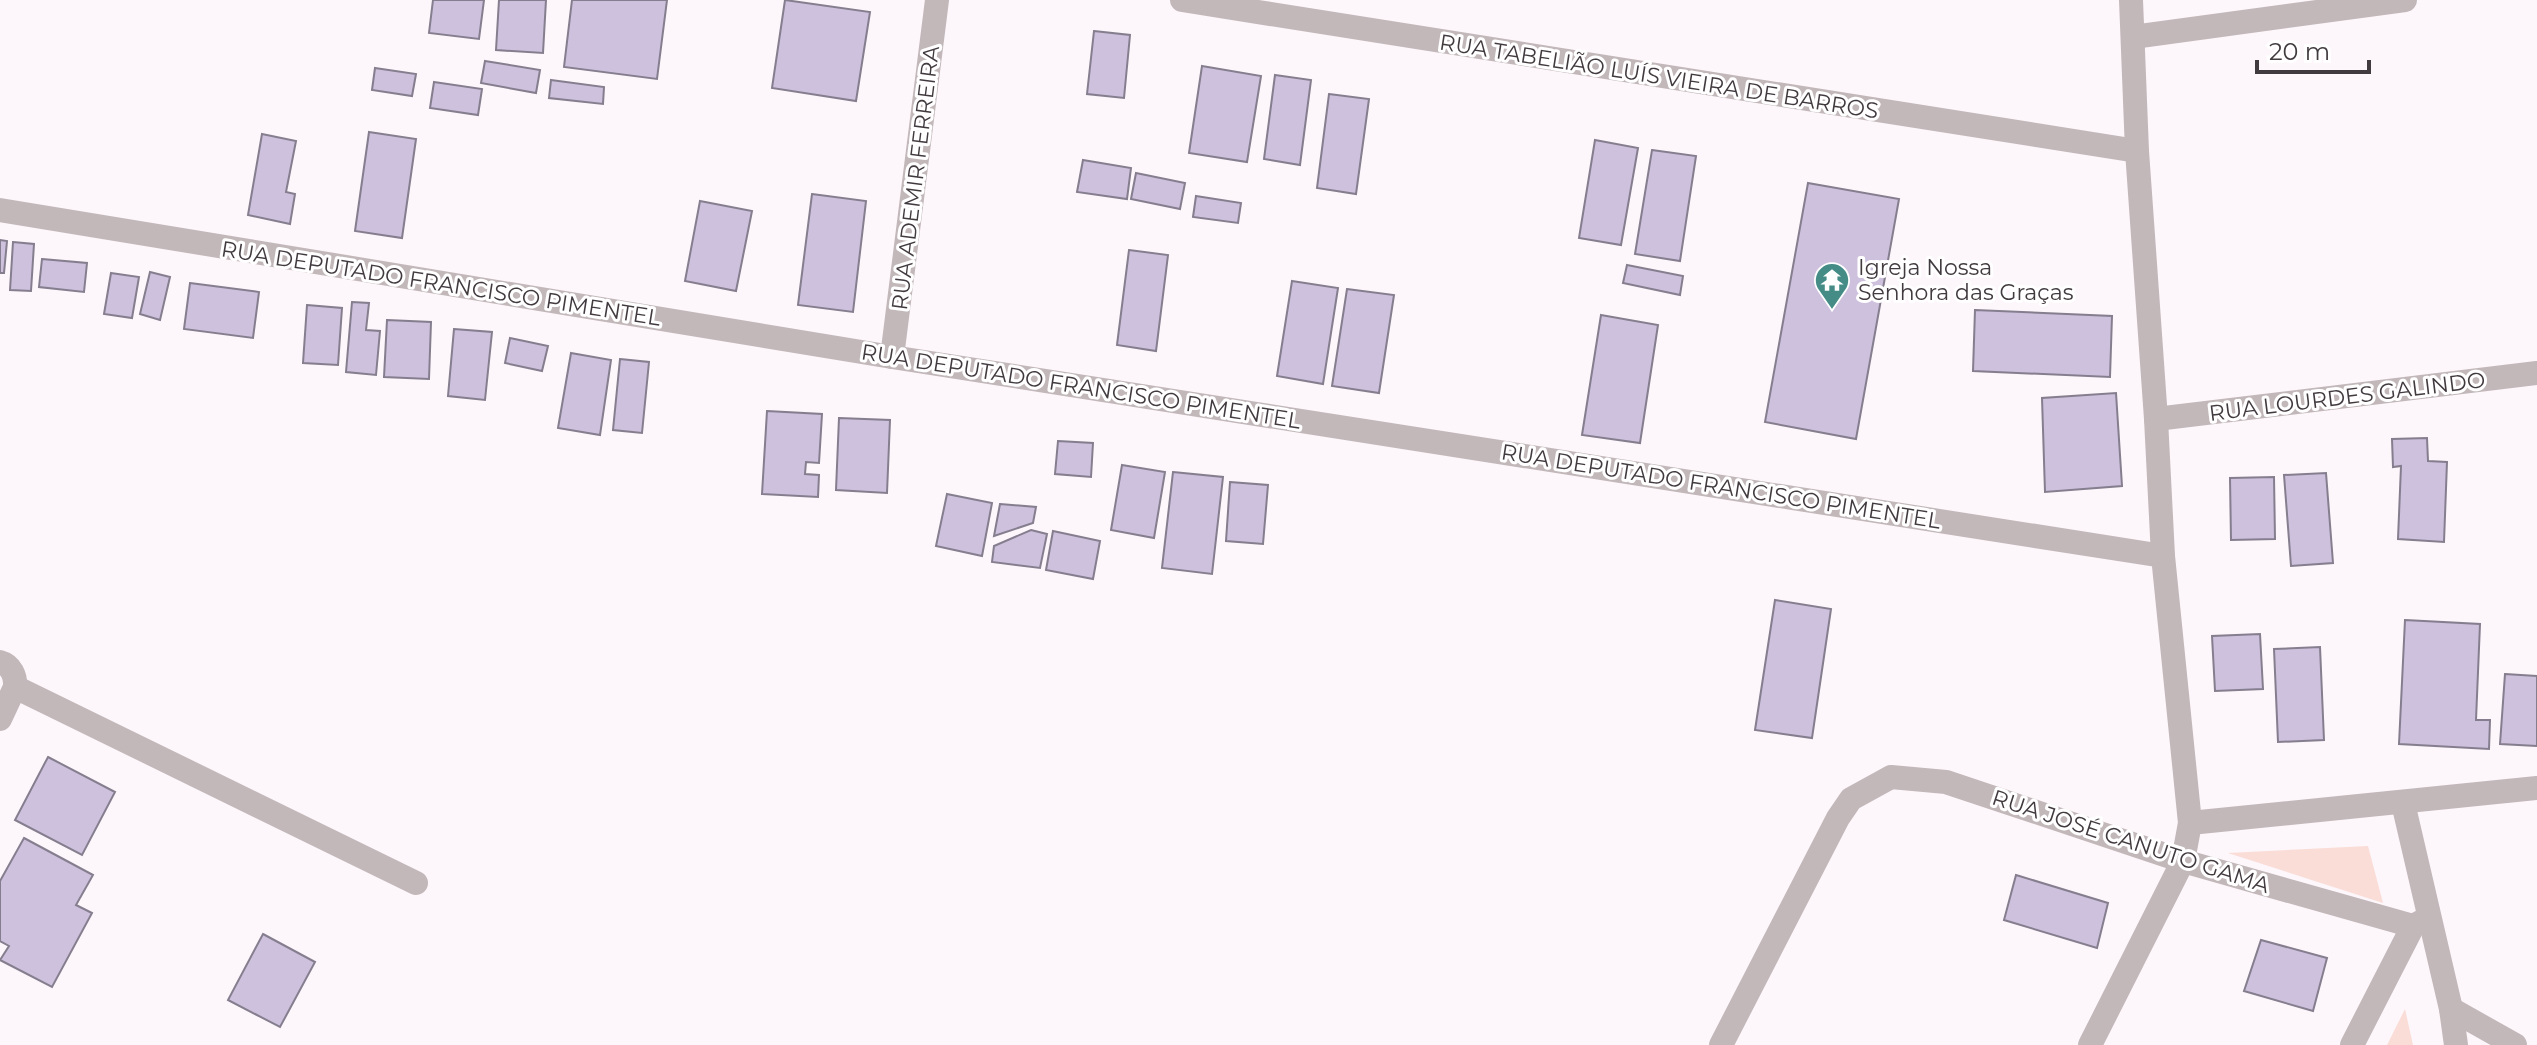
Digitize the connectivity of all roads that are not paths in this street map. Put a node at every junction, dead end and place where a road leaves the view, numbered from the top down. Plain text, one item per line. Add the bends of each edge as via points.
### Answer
1 (937, 0) edge
2 (1182, 0) edge
3 (2131, 0) edge
4 (2405, 0) edge
5 (2133, 37) junction
6 (2137, 151) junction
7 (0, 210) edge
8 (892, 357) junction
9 (2537, 373) edge
10 (2156, 419) junction
11 (2163, 556) junction
12 (0, 662) edge
13 (15, 687) junction
14 (0, 719) edge
15 (2537, 788) edge
16 (2403, 803) junction
17 (2190, 823) junction
18 (2183, 861) junction
19 (416, 883) dead end
20 (2420, 922) junction
21 (2451, 1009) junction
22 (1721, 1045) edge
23 (2090, 1045) edge
24 (2352, 1045) edge
25 (2456, 1045) edge
26 (2515, 1045) edge

1 - 8 street, RUA ADEMIR FERREIRA
2 - 6 street, RUA TABELIÃO LUÍS VIEIRA DE BARROS
3 - 5 street
4 - 5 street
5 - 6 street
6 - 10 street
7 - 8 street, RUA DEPUTADO FRANCISCO PIMENTEL
8 - 11 street, RUA DEPUTADO FRANCISCO PIMENTEL
9 - 10 street, RUA LOURDES GALINDO
10 - 11 street
11 - 17 street
12 - 13 street via 16,678
13 - 14 street
13 - 19 street
15 - 16 street, RUA JOSÉ CANUTO GAMA
16 - 17 street, RUA JOSÉ CANUTO GAMA
16 - 20 street
17 - 18 street
18 - 20 street, RUA JOSÉ CANUTO GAMA
18 - 22 street, RUA JOSÉ CANUTO GAMA via 1946,782 1891,777 1851,799 1838,818
18 - 23 street
20 - 21 street
20 - 24 street
21 - 25 street
21 - 26 street

